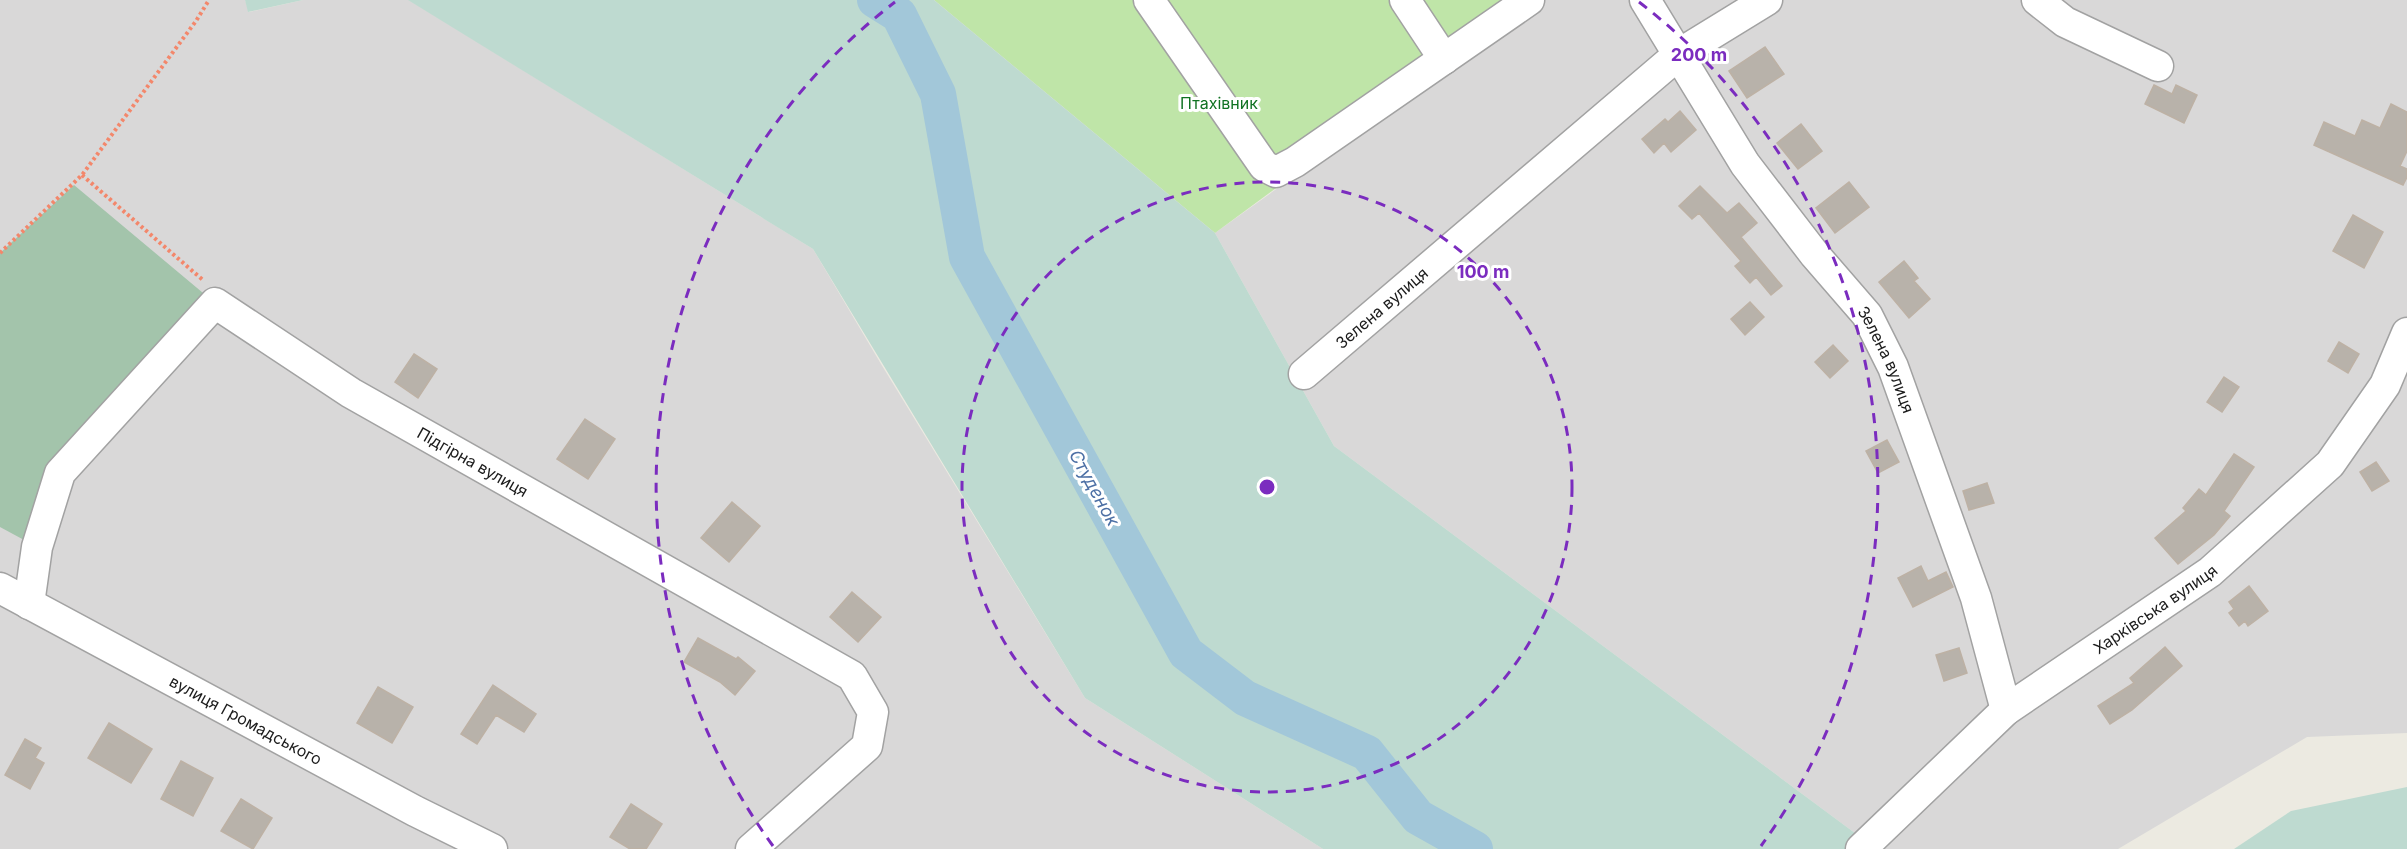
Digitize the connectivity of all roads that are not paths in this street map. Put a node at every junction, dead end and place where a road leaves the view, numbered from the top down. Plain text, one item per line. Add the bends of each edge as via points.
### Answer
1 (1149, 0) edge
2 (1405, 0) edge
3 (1529, 0) edge
4 (1645, 0) edge
5 (1767, 0) edge
6 (2037, 0) edge
7 (1679, 54) junction
8 (1444, 59) junction
9 (2158, 66) dead end
10 (2407, 333) edge
11 (1304, 374) dead end
12 (0, 588) edge
13 (29, 604) junction
14 (2006, 710) junction
15 (492, 849) edge
16 (751, 849) edge
17 (1861, 849) edge

1 - 8 street via 1264,166 1276,172
2 - 8 street
3 - 8 street
4 - 7 street, Зелена вулиця
5 - 7 street, Зелена вулиця
6 - 9 street via 2065,22
7 - 11 street, Зелена вулиця
7 - 14 street, Зелена вулиця via 1745,164 1867,315 1893,367 1976,598
10 - 14 street, Харківська вулиця via 2385,385 2330,464 2210,572
12 - 13 street, вулиця Громадського
13 - 15 street, вулиця Громадського
13 - 16 street, Підгірна вулиця via 37,547 60,473 215,303 351,393 852,676 873,712 867,746
14 - 17 street, Харківська вулиця

